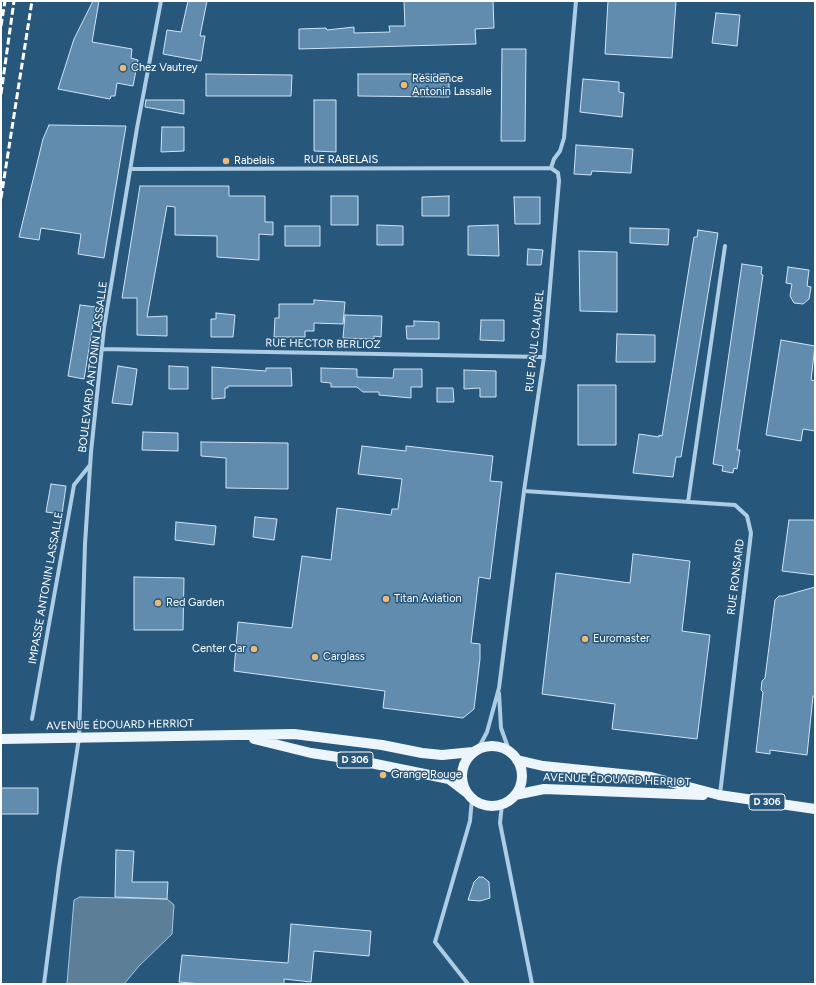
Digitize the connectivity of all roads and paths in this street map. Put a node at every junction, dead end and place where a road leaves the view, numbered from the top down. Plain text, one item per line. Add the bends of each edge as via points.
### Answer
1 (161, 1) edge
2 (576, 1) edge
3 (551, 168) junction
4 (131, 169) junction
5 (725, 246) dead end
6 (102, 350) junction
7 (544, 357) junction
8 (90, 465) junction
9 (524, 491) junction
10 (688, 502) junction
11 (499, 688) junction
12 (32, 719) dead end
13 (240, 736) junction
14 (79, 738) junction
15 (1, 739) edge
16 (476, 751) junction
17 (514, 756) junction
18 (469, 795) junction
19 (515, 795) junction
20 (719, 795) junction
21 (502, 804) junction
22 (815, 809) edge
23 (44, 984) edge
24 (468, 984) edge
25 (532, 984) edge

1 - 4 street, BOULEVARD ANTONIN LASSALLE via 136,128
2 - 3 street via 564,138
3 - 4 street, RUE RABELAIS
3 - 7 street, RUE PAUL CLAUDEL via 558,173 559,181
4 - 6 street, BOULEVARD ANTONIN LASSALLE
5 - 10 street
6 - 7 street, RUE HECTOR BERLIOZ
6 - 8 street, BOULEVARD ANTONIN LASSALLE
7 - 9 street, RUE PAUL CLAUDEL
8 - 12 street, IMPASSE ANTONIN LASSALLE via 74,485
8 - 14 street, BOULEVARD ANTONIN LASSALLE via 79,686
9 - 10 street, RUE RONSARD
9 - 11 street, RUE PAUL CLAUDEL
10 - 20 street, RUE RONSARD via 735,504 746,516 751,533
11 - 16 street, RUE PAUL CLAUDEL via 487,732
11 - 17 street, RUE PAUL CLAUDEL via 501,728
13 - 14 main road, AVENUE ÉDOUARD HERRIOT / D 306
13 - 16 main road, AVENUE ÉDOUARD HERRIOT / D 306 via 294,734 382,744 442,755
13 - 18 main road, AVENUE ÉDOUARD HERRIOT / D 306 via 311,753 449,779
14 - 15 main road, AVENUE ÉDOUARD HERRIOT / D 306
14 - 23 street, BOULEVARD ANTONIN LASSALLE
16 - 17 main road via 495,746
16 - 18 main road via 467,758 461,775 462,784
17 - 19 main road via 521,769 522,778
17 - 20 main road, AVENUE ÉDOUARD HERRIOT / D 306 via 542,766 651,777
18 - 21 main road via 486,806
18 - 24 street via 470,821 435,942
19 - 20 main road, AVENUE ÉDOUARD HERRIOT / D 306 via 544,788
19 - 21 main road
20 - 22 main road, AVENUE ÉDOUARD HERRIOT / D 306
21 - 25 street via 500,823

